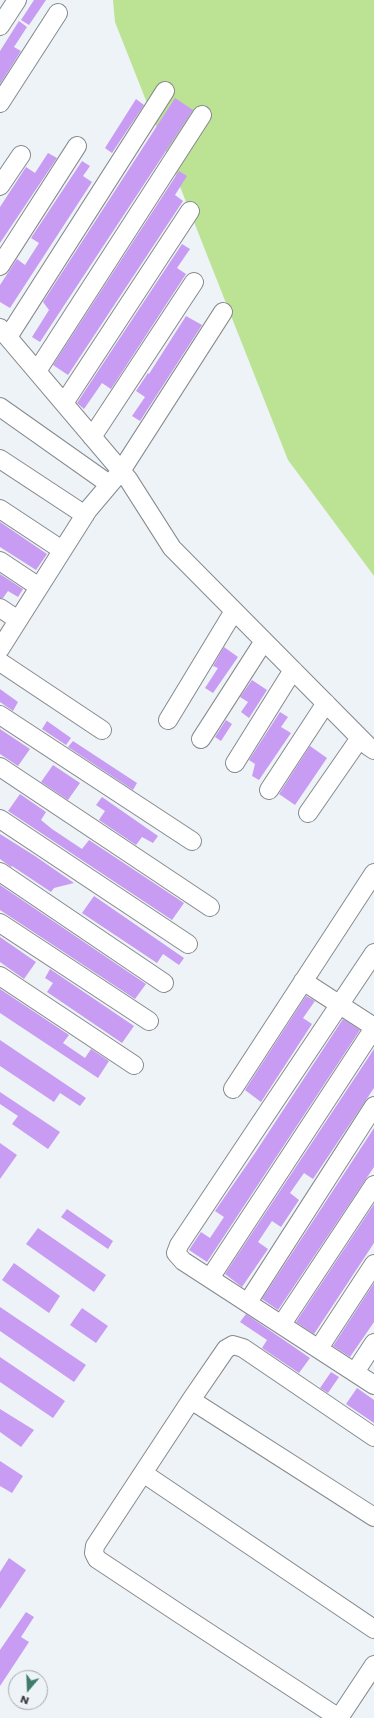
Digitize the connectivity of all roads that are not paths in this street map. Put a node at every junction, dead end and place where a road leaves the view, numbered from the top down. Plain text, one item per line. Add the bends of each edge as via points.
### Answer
1 (17, 0) edge
2 (58, 13) dead end
3 (0, 26) edge
4 (165, 91) dead end
5 (0, 103) edge
6 (202, 115) dead end
7 (77, 146) dead end
8 (20, 155) dead end
9 (0, 186) edge
10 (190, 211) dead end
11 (0, 266) edge
12 (194, 282) dead end
13 (223, 312) dead end
14 (4, 332) edge
15 (37, 370) junction
16 (64, 404) junction
17 (0, 407) edge
18 (92, 437) junction
19 (0, 459) edge
20 (121, 471) junction
21 (109, 484) junction
22 (0, 509) edge
23 (85, 515) junction
24 (62, 550) junction
25 (0, 561) edge
26 (39, 587) junction
27 (0, 608) edge
28 (234, 611) junction
29 (18, 620) junction
30 (264, 641) junction
31 (0, 649) edge
32 (0, 662) edge
33 (293, 670) junction
34 (326, 703) junction
35 (0, 715) edge
36 (168, 720) dead end
37 (102, 730) dead end
38 (360, 738) junction
39 (201, 739) dead end
40 (374, 750) edge
41 (235, 763) dead end
42 (0, 767) edge
43 (269, 790) dead end
44 (308, 814) dead end
45 (0, 819) edge
46 (192, 841) dead end
47 (0, 872) edge
48 (374, 873) edge
49 (210, 908) dead end
50 (0, 923) edge
51 (188, 944) dead end
52 (374, 953) edge
53 (0, 976) edge
54 (303, 981) junction
55 (164, 983) dead end
56 (339, 1004) junction
57 (149, 1021) dead end
58 (374, 1027) edge
59 (134, 1065) dead end
60 (233, 1089) dead end
61 (374, 1106) edge
62 (374, 1185) edge
63 (374, 1264) edge
64 (210, 1278) junction
65 (248, 1302) junction
66 (282, 1324) junction
67 (374, 1343) edge
68 (319, 1348) junction
69 (355, 1372) junction
70 (374, 1385) edge
71 (191, 1400) junction
72 (374, 1437) edge
73 (143, 1473) junction
74 (374, 1517) edge
75 (374, 1629) edge
76 (374, 1665) edge
77 (339, 1718) edge

1 - 3 street
2 - 5 street
4 - 14 street
6 - 15 street
7 - 11 street
8 - 9 street
10 - 16 street
12 - 18 street
13 - 20 street
14 - 15 street
15 - 16 street
16 - 18 street
17 - 21 street
18 - 20 street
19 - 23 street
20 - 21 street
20 - 28 street via 172,548
21 - 23 street
22 - 24 street
23 - 24 street
24 - 26 street
25 - 26 street
26 - 29 street
27 - 29 street
28 - 30 street
28 - 36 street
29 - 31 street
30 - 33 street
30 - 39 street
32 - 37 street
33 - 34 street
33 - 41 street
34 - 38 street
34 - 43 street
35 - 46 street
38 - 40 street
38 - 44 street
42 - 49 street
45 - 51 street
47 - 55 street
48 - 54 street
50 - 57 street
52 - 56 street
53 - 59 street
54 - 56 street
54 - 60 street
56 - 58 street
56 - 64 street via 179,1246 176,1253 183,1261
58 - 64 street
61 - 65 street
62 - 66 street
63 - 68 street
64 - 65 street
65 - 66 street
66 - 68 street
67 - 69 street
68 - 69 street
69 - 70 street
71 - 72 street via 226,1349 233,1345 243,1348
71 - 73 street
71 - 74 street
73 - 75 street
73 - 77 street via 95,1546 94,1552 98,1559
76 - 77 street

